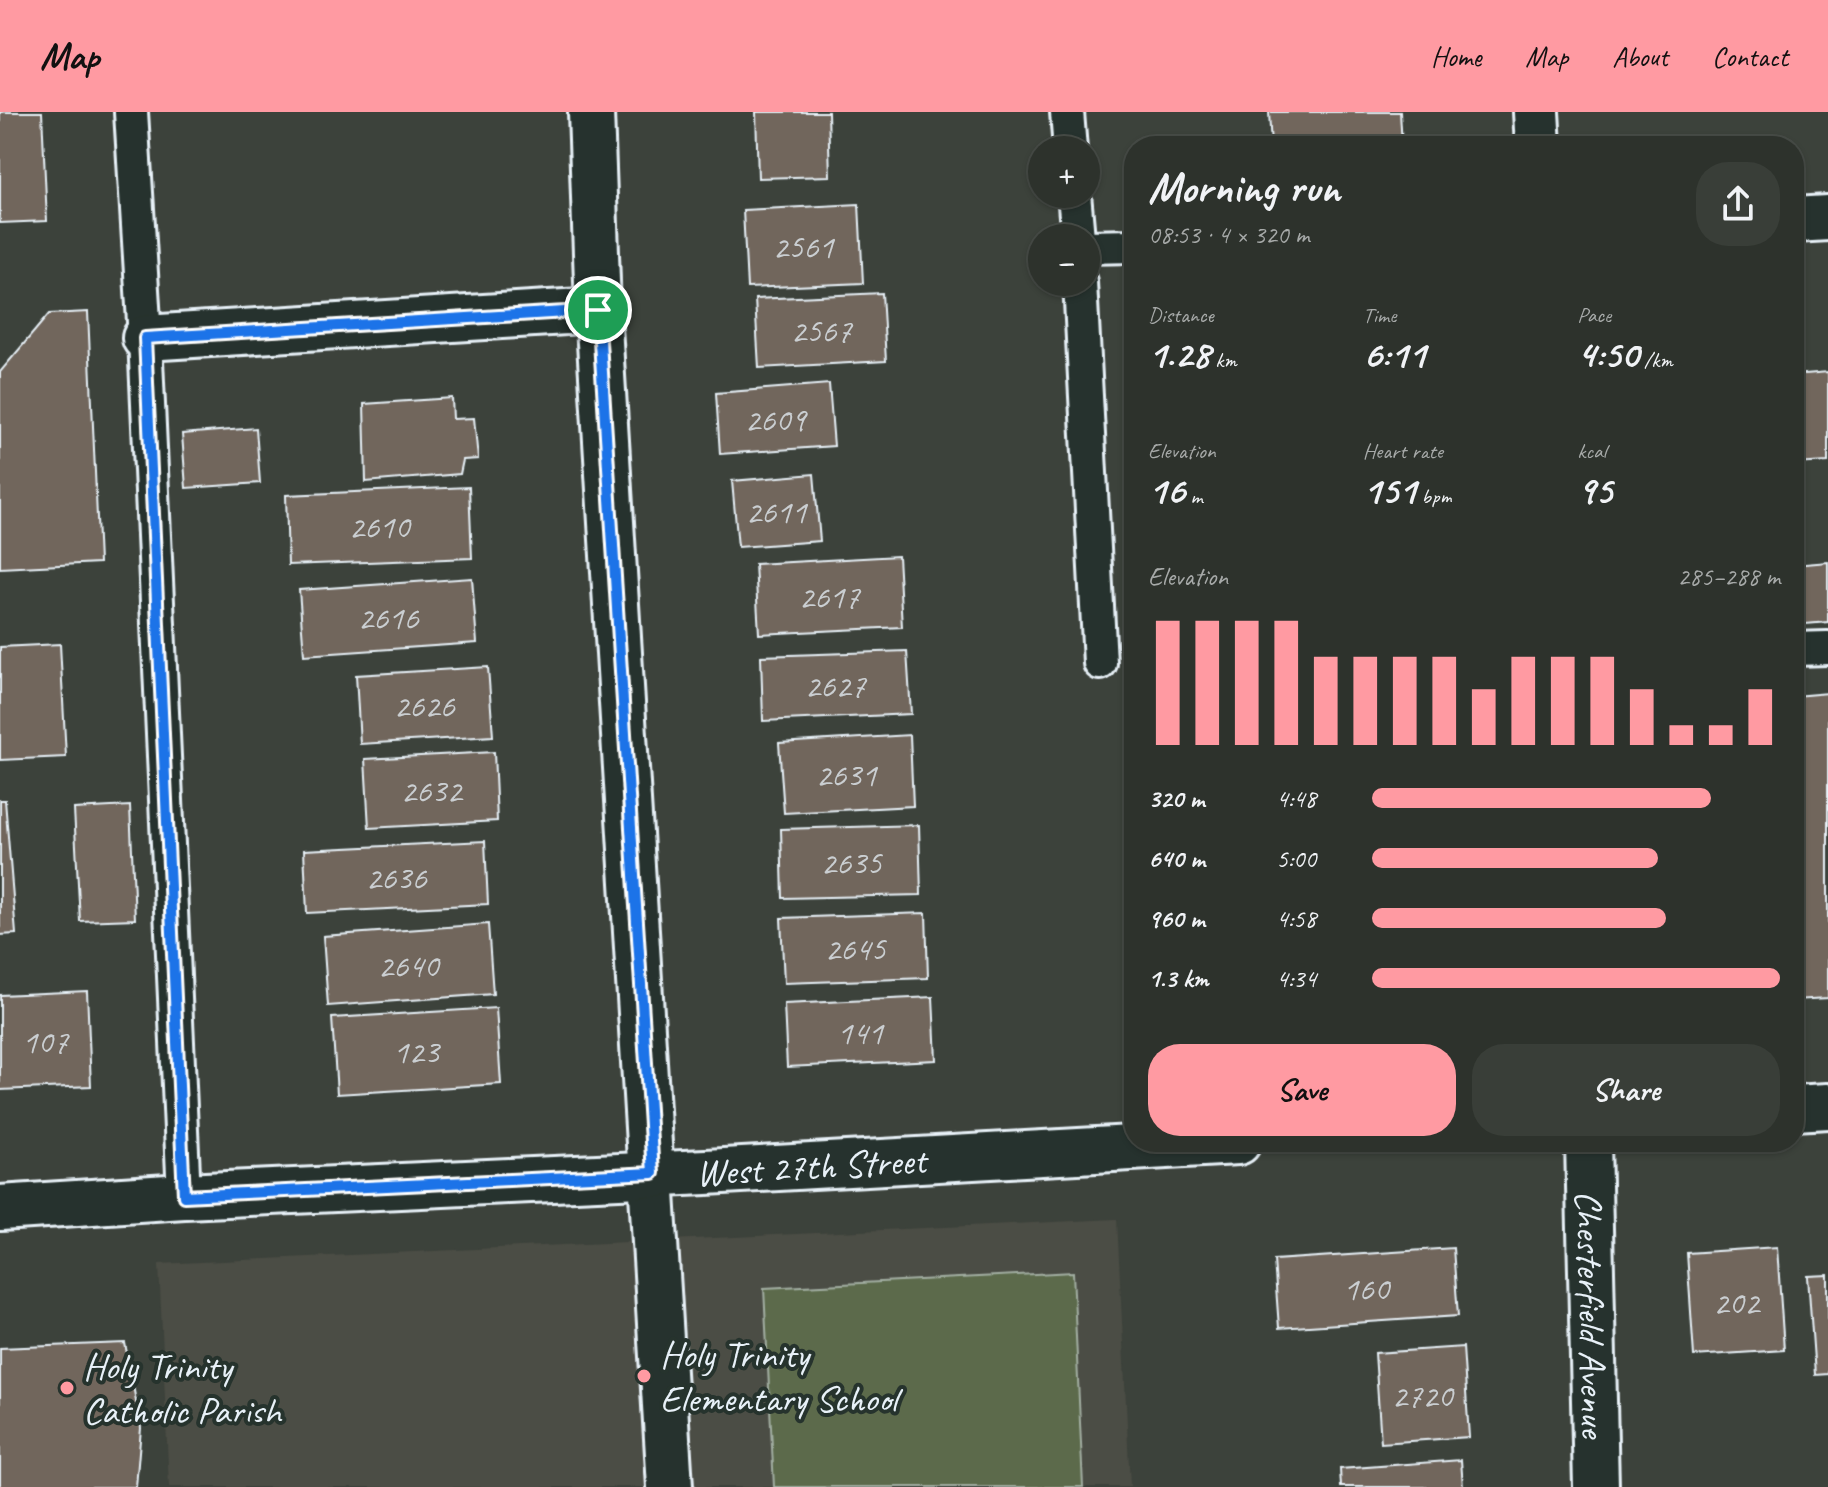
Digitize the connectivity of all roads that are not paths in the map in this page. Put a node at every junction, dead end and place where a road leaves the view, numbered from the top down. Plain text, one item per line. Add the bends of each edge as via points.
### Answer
1 (131, 112) edge
2 (591, 112) edge
3 (1067, 112) edge
4 (1536, 112) edge
5 (1069, 136) edge
6 (1537, 136) edge
7 (1828, 218) edge
8 (1804, 219) edge
9 (1124, 246) edge
10 (1100, 247) edge
11 (1081, 296) edge
12 (598, 310) junction
13 (145, 338) junction
14 (1828, 648) edge
15 (1804, 649) edge
16 (1100, 663) dead end
17 (1828, 1106) edge
18 (1804, 1107) edge
19 (1124, 1148) edge
20 (1588, 1152) edge
21 (653, 1173) junction
22 (184, 1196) junction
23 (0, 1208) edge
24 (670, 1487) edge
25 (1596, 1487) edge

1 - 13 lane
2 - 12 street
3 - 5 lane
4 - 6 street
7 - 8 street
9 - 10 lane
11 - 16 lane
12 - 13 street
12 - 21 street
13 - 22 lane
14 - 15 lane
17 - 18 street
19 - 21 street, West 27th Street
20 - 25 street, Chesterfield Avenue
21 - 22 street, West 27th Street
21 - 24 street
22 - 23 street, West 27th Street

